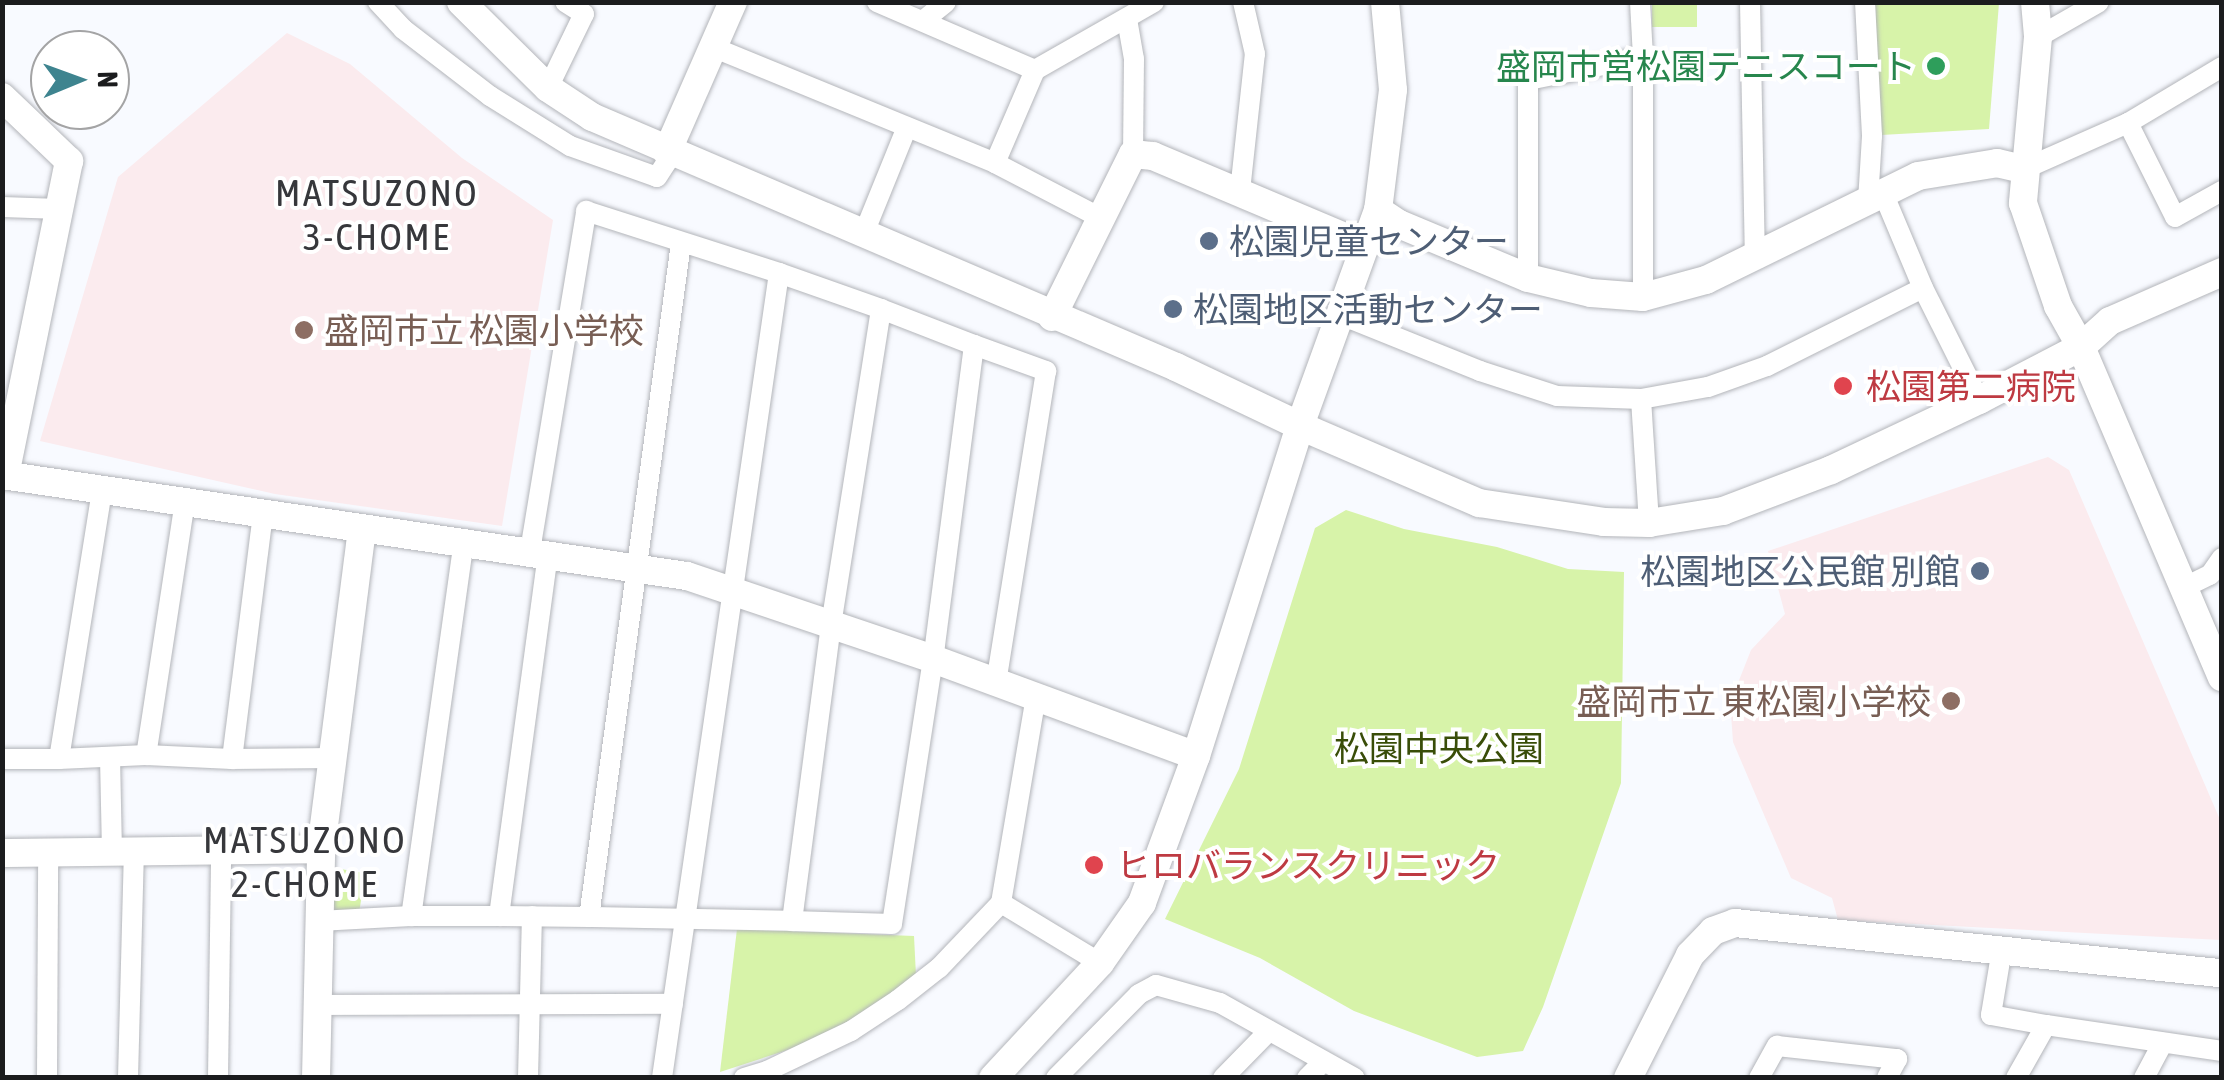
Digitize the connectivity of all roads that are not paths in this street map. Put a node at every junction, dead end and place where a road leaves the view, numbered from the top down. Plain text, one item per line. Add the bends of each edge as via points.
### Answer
1 (378, 2) edge
2 (462, 2) edge
3 (565, 2) edge
4 (732, 2) edge
5 (877, 2) edge
6 (946, 2) edge
7 (1154, 2) edge
8 (1243, 2) edge
9 (1385, 2) edge
10 (1640, 2) edge
11 (1750, 2) edge
12 (1865, 2) edge
13 (2035, 2) edge
14 (2099, 2) edge
15 (1126, 19) junction
16 (924, 20) junction
17 (2038, 38) junction
18 (715, 48) junction
19 (1643, 56) junction
20 (2222, 67) edge
21 (1035, 70) junction
22 (548, 88) junction
23 (2, 96) edge
24 (2128, 123) junction
25 (907, 127) junction
26 (669, 153) junction
27 (1133, 154) junction
28 (995, 163) junction
29 (2024, 169) junction
30 (1240, 191) junction
31 (2222, 192) edge
32 (1876, 198) junction
33 (2, 206) edge
34 (60, 209) junction
35 (1378, 210) junction
36 (1102, 218) junction
37 (864, 233) junction
38 (681, 243) junction
39 (1366, 246) junction
40 (1754, 258) junction
41 (2222, 272) edge
42 (779, 274) junction
43 (1528, 278) junction
44 (1923, 288) junction
45 (1644, 297) junction
46 (881, 309) junction
47 (1341, 315) junction
48 (1052, 316) junction
49 (974, 346) junction
50 (2080, 347) junction
51 (1641, 399) junction
52 (1979, 400) junction
53 (1300, 426) junction
54 (3, 481) edge
55 (102, 490) junction
56 (184, 501) junction
57 (263, 513) junction
58 (1649, 523) junction
59 (362, 531) junction
60 (464, 540) junction
61 (539, 553) junction
62 (2222, 558) edge
63 (636, 568) junction
64 (2183, 588) junction
65 (732, 592) junction
66 (831, 625) junction
67 (933, 659) junction
68 (2222, 677) edge
69 (996, 682) junction
70 (1036, 696) junction
71 (146, 756) junction
72 (1196, 756) junction
73 (110, 758) junction
74 (333, 758) junction
75 (2, 759) edge
76 (59, 759) junction
77 (232, 759) junction
78 (321, 849) junction
79 (221, 850) junction
80 (48, 852) junction
81 (2, 853) edge
82 (123, 853) junction
83 (1001, 902) junction
84 (410, 916) junction
85 (499, 916) junction
86 (532, 916) junction
87 (589, 917) junction
88 (320, 921) junction
89 (685, 921) junction
90 (792, 921) junction
91 (2002, 949) junction
92 (1100, 964) junction
93 (2222, 972) edge
94 (530, 1004) junction
95 (673, 1004) junction
96 (318, 1005) junction
97 (2046, 1025) junction
98 (1269, 1031) junction
99 (2162, 1044) junction
100 (2222, 1051) edge
101 (1323, 1062) junction
102 (768, 1074) edge
103 (1004, 1074) edge
104 (47, 1078) edge
105 (128, 1078) edge
106 (218, 1078) edge
107 (316, 1078) edge
108 (528, 1078) edge
109 (662, 1078) edge
110 (744, 1078) edge
111 (1056, 1078) edge
112 (1223, 1078) edge
113 (1307, 1078) edge
114 (1355, 1078) edge
115 (1628, 1078) edge
116 (1759, 1078) edge
117 (1887, 1078) edge
118 (2016, 1078) edge
119 (2144, 1078) edge

1 - 26 street via 490,96 570,146 658,177
2 - 22 street
3 - 22 street via 584,14
4 - 18 street
5 - 16 street
6 - 16 street
7 - 15 street
8 - 30 street via 1255,54
9 - 35 street via 1392,90
10 - 19 street
11 - 40 street
12 - 32 street
13 - 17 street
14 - 17 street
15 - 21 street
15 - 27 street via 1134,59
16 - 21 street
17 - 29 street
18 - 25 street
18 - 26 street
19 - 43 street via 1528,80
19 - 45 street
20 - 24 street
21 - 28 street
22 - 26 street
23 - 34 street via 69,161
24 - 29 street
24 - 31 street via 2176,217
25 - 28 street
25 - 37 street
26 - 37 street
27 - 30 street
27 - 36 street
28 - 36 street
29 - 32 street via 1997,163 1949,167
29 - 50 street via 2023,203 2058,306
30 - 39 street
32 - 40 street
32 - 44 street
33 - 34 street
34 - 54 street
35 - 39 street
35 - 43 street
36 - 48 street
37 - 48 street
38 - 42 street
38 - 61 street via 586,211
38 - 63 street
39 - 47 street
40 - 45 street
41 - 50 street via 2110,321
42 - 46 street
42 - 65 street
43 - 45 street
44 - 51 street via 1767,366
44 - 52 street
46 - 49 street
46 - 66 street
47 - 51 street via 1557,396
47 - 53 street
48 - 53 street
49 - 67 street
49 - 69 street via 1046,371
50 - 52 street
50 - 64 street
51 - 58 street
52 - 58 street via 1779,492 1722,511
53 - 58 street via 1479,503
53 - 72 street
54 - 55 street
55 - 56 street
55 - 76 street
56 - 57 street
56 - 71 street
57 - 59 street
57 - 77 street
59 - 60 street
59 - 74 street
60 - 61 street
60 - 84 street
61 - 63 street
61 - 85 street
62 - 64 street via 2210,575
63 - 65 street
63 - 87 street
64 - 68 street
65 - 66 street
65 - 89 street
66 - 67 street
66 - 90 street
67 - 69 street
67 - 90 street via 892,924
69 - 70 street
70 - 72 street
70 - 83 street
71 - 73 street
71 - 77 street
72 - 92 street via 1142,903
73 - 76 street
73 - 82 street
74 - 77 street
74 - 78 street
75 - 76 street
78 - 79 street
78 - 88 street
79 - 82 street
79 - 106 street
80 - 81 street
80 - 82 street
80 - 104 street
82 - 105 street
83 - 92 street
83 - 102 street via 939,968 898,1000
84 - 85 street
84 - 88 street
85 - 86 street
86 - 87 street
86 - 94 street
87 - 89 street
88 - 96 street
89 - 90 street
89 - 95 street
91 - 93 street
91 - 97 street via 1991,1015
91 - 115 street via 1735,923 1712,931 1690,955
92 - 103 street
94 - 95 street
94 - 96 street
94 - 108 street
95 - 109 street
96 - 107 street
97 - 99 street
97 - 118 street
98 - 101 street
98 - 111 street via 1220,1003 1156,985
98 - 112 street
99 - 100 street
99 - 119 street
101 - 113 street
101 - 114 street
102 - 110 street
116 - 117 street via 1777,1046 1897,1059

